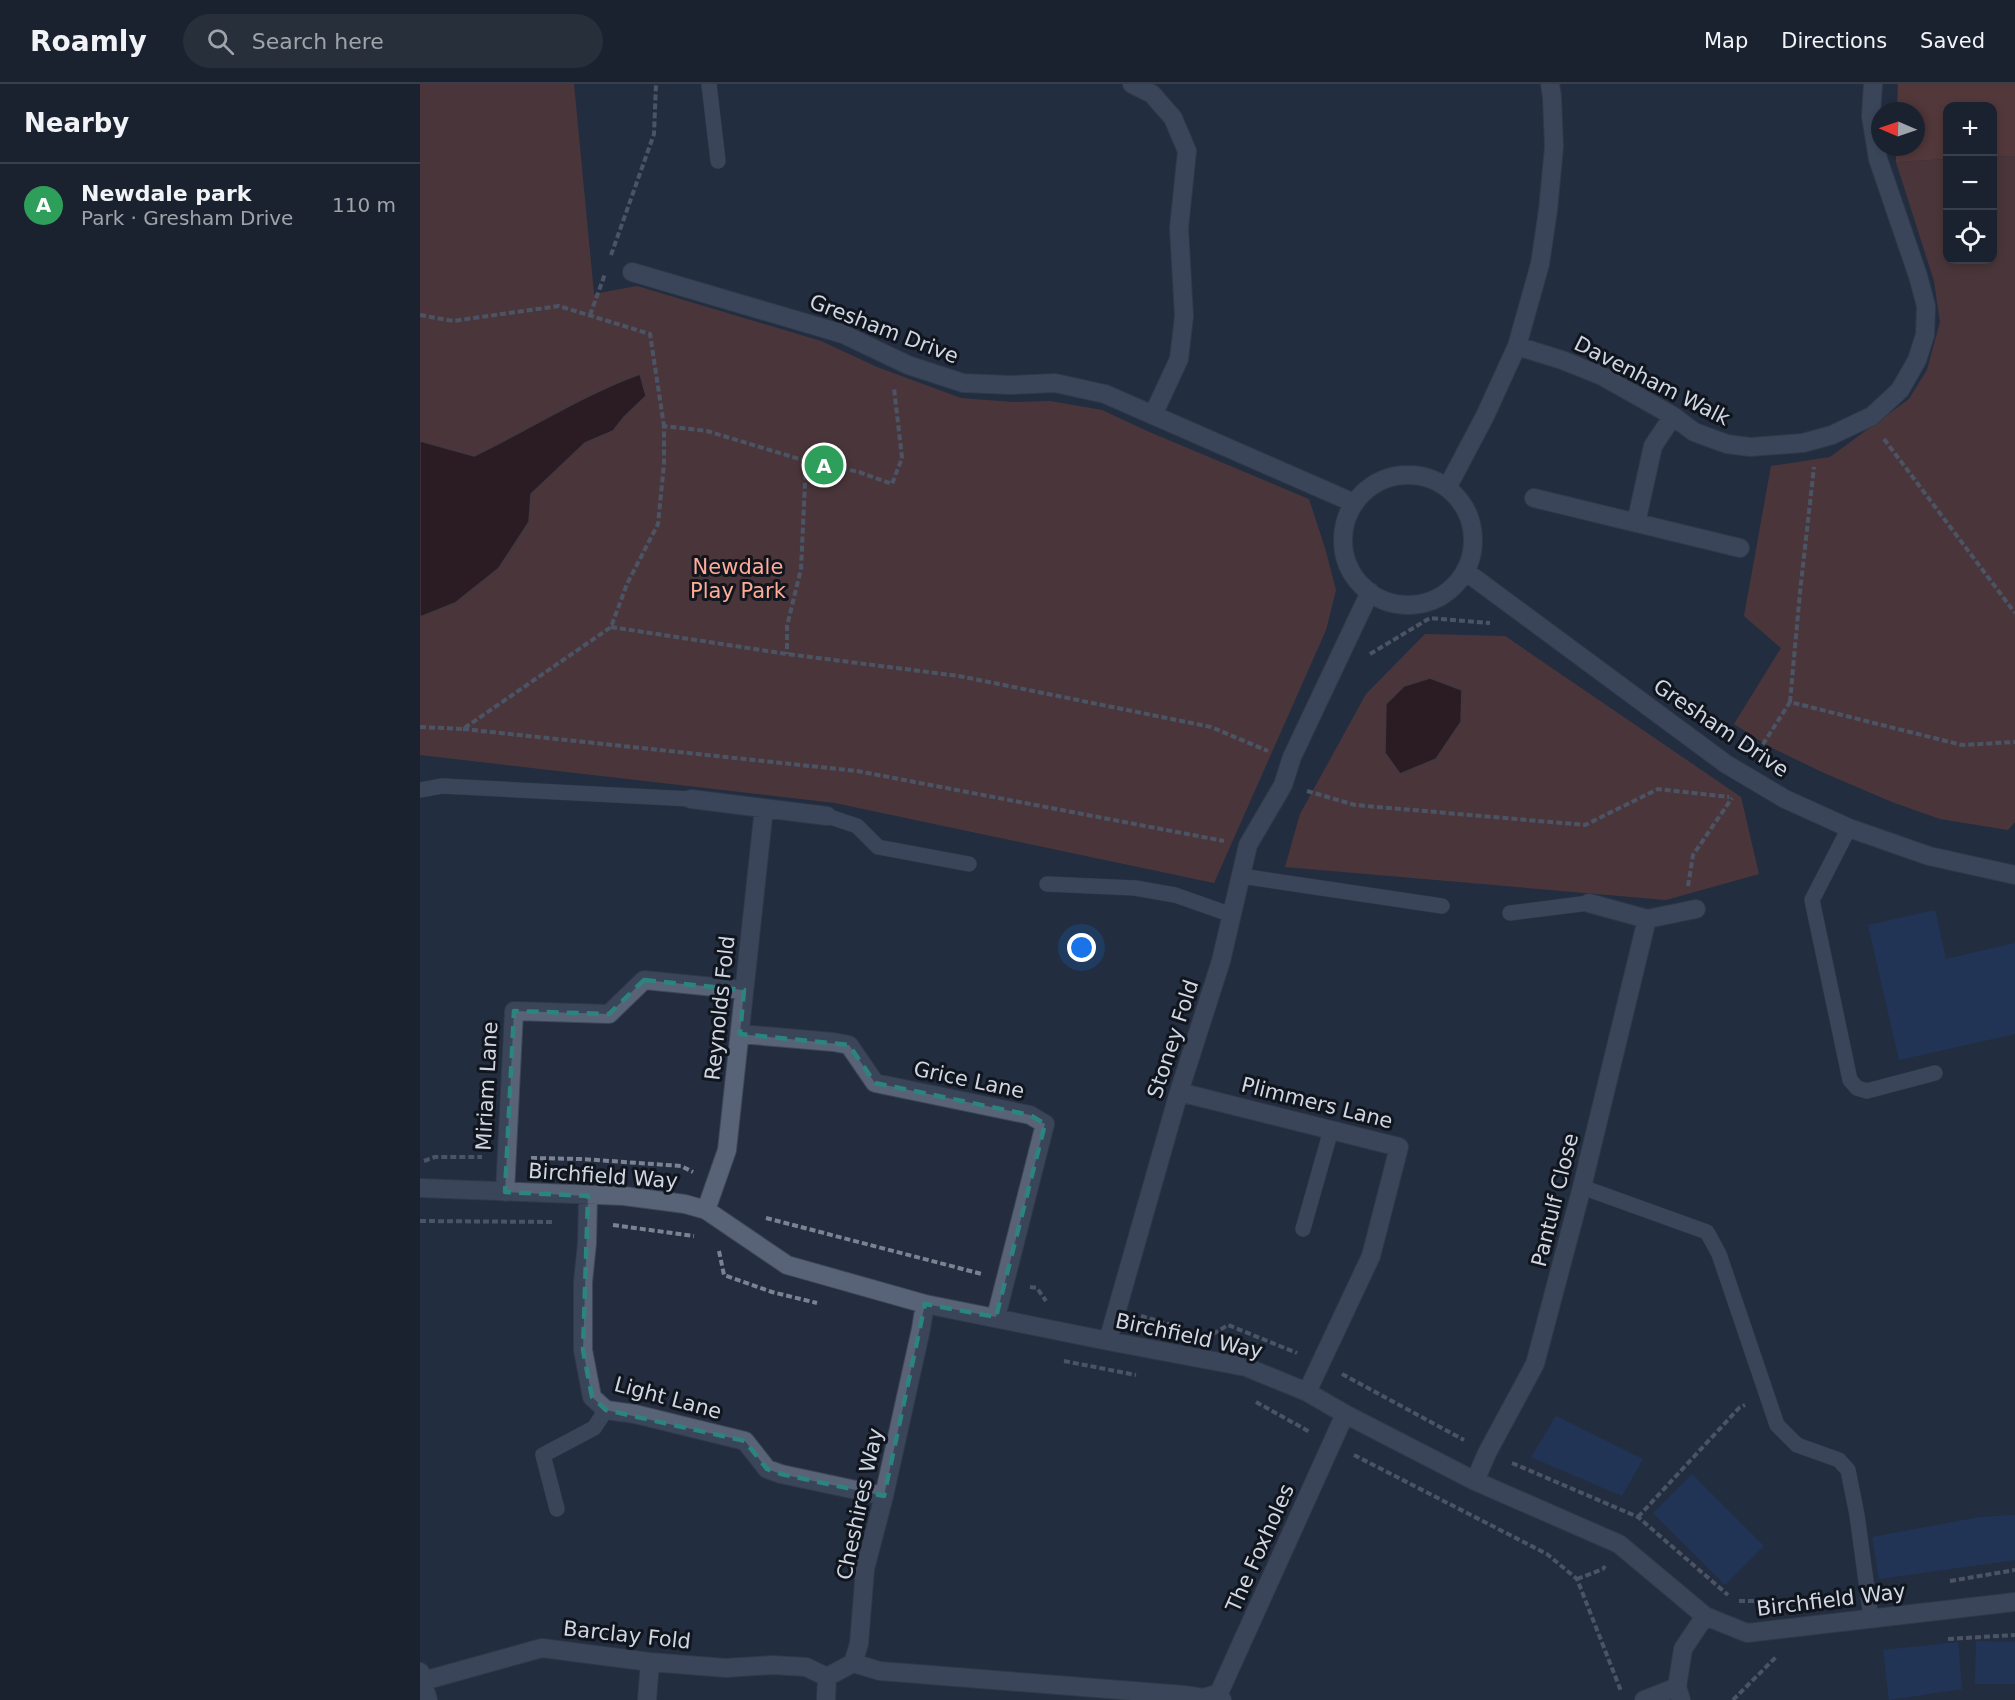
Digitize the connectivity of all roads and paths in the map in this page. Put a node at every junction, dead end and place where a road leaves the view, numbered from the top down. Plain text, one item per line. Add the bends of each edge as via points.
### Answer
1 (656, 84) edge
2 (709, 84) edge
3 (1132, 84) edge
4 (1550, 84) edge
5 (1874, 84) edge
6 (718, 161) dead end
7 (609, 262) dead end
8 (632, 272) dead end
9 (605, 273) dead end
10 (420, 315) edge
11 (590, 315) junction
12 (1517, 346) junction
13 (908, 365) junction
14 (1153, 415) junction
15 (1673, 416) junction
16 (1868, 417) junction
17 (664, 426) junction
18 (1811, 441) junction
19 (806, 460) junction
20 (1447, 488) junction
21 (1534, 498) dead end
22 (1354, 503) junction
23 (1636, 523) junction
24 (1740, 548) dead end
25 (1465, 571) junction
26 (1370, 592) junction
27 (2015, 613) edge
28 (1498, 623) dead end
29 (610, 627) junction
30 (787, 654) junction
31 (1369, 654) dead end
32 (1790, 702) junction
33 (420, 728) edge
34 (463, 729) junction
35 (2015, 742) edge
36 (1292, 757) junction
37 (1744, 774) junction
38 (1282, 785) junction
39 (420, 790) edge
40 (1723, 790) dead end
41 (1733, 797) junction
42 (691, 799) joint
43 (764, 808) junction
44 (827, 816) joint
45 (1849, 828) junction
46 (1248, 845) junction
47 (969, 864) dead end
48 (2015, 875) edge
49 (1047, 884) dead end
50 (1589, 903) joint
51 (1442, 906) dead end
52 (1689, 910) joint
53 (1510, 913) dead end
54 (1232, 915) junction
55 (1647, 919) junction
56 (744, 990) junction
57 (740, 1034) junction
58 (1935, 1073) dead end
59 (1179, 1092) junction
60 (1331, 1130) junction
61 (506, 1158) junction
62 (420, 1162) edge
63 (716, 1182) junction
64 (1582, 1187) junction
65 (420, 1188) edge
66 (505, 1192) junction
67 (588, 1196) junction
68 (706, 1210) junction
69 (1303, 1229) dead end
70 (925, 1304) junction
71 (996, 1317) junction
72 (1108, 1341) junction
73 (1307, 1392) junction
74 (1766, 1392) junction
75 (606, 1410) junction
76 (1345, 1414) junction
77 (1332, 1444) junction
78 (1475, 1481) junction
79 (884, 1496) junction
80 (557, 1509) dead end
81 (1638, 1517) dead end
82 (2015, 1602) edge
83 (1705, 1616) junction
84 (1871, 1618) junction
85 (2015, 1635) edge
86 (1947, 1639) dead end
87 (1780, 1654) dead end
88 (650, 1662) junction
89 (853, 1663) junction
90 (421, 1676) edge
91 (827, 1677) junction
92 (1679, 1694) edge
93 (1220, 1696) edge
94 (428, 1700) edge
95 (647, 1700) edge
96 (826, 1700) edge
97 (1624, 1700) edge
98 (1644, 1700) edge
99 (1733, 1700) edge

1 - 7 path via 654,134
2 - 6 lane
3 - 14 street via 1152,94 1173,118 1186,151 1179,228 1184,316 1179,359
4 - 12 street via 1554,147 1548,210 1540,264
5 - 16 street, Davenham Walk via 1871,116 1878,159 1926,306 1925,335 1917,360 1900,390
8 - 13 street, Gresham Drive via 843,334
9 - 11 path
10 - 11 path via 453,321 559,306
11 - 17 path via 650,333
12 - 15 street, Davenham Walk via 1602,376
12 - 20 street
13 - 14 street, Gresham Drive via 963,383 1055,383 1106,394
13 - 19 path via 894,386 902,458 892,484
14 - 22 street, Gresham Drive
15 - 18 street, Davenham Walk via 1694,432 1727,444 1750,447
15 - 23 street via 1653,446
16 - 18 street, Davenham Walk
16 - 27 path
17 - 19 path via 708,431
17 - 29 path via 658,524
18 - 32 path via 1814,472
19 - 30 path via 801,569 787,626
20 - 22 street via 1418,475 1396,476 1365,491
20 - 25 street via 1460,500 1470,519 1473,543
21 - 23 street
22 - 26 street via 1344,526 1344,551 1349,567
23 - 24 street
25 - 26 street via 1449,591 1422,603 1404,605 1382,600
25 - 37 street, Gresham Drive
26 - 36 street, Stoney Fold
28 - 31 path via 1430,618
29 - 30 path
29 - 34 path
30 - 36 path via 982,680 1211,728
32 - 35 path via 1962,745
32 - 37 path
33 - 34 path
34 - 46 path via 857,771
36 - 38 street, Stoney Fold
37 - 41 path
37 - 45 street, Gresham Drive via 1785,799
38 - 41 path via 1355,805 1585,825 1658,789
38 - 46 street, Stoney Fold
39 - 42 lane via 442,786
40 - 41 path
41 - 52 path via 1693,855
42 - 43 street
43 - 44 street
43 - 56 street, Reynolds Fold
44 - 47 lane via 857,826 878,847
45 - 48 street, Gresham Drive via 1929,856
45 - 58 lane via 1812,900 1850,1080 1857,1088 1868,1091
46 - 51 lane via 1241,876
46 - 54 street, Stoney Fold
49 - 54 lane via 1165,893
50 - 53 lane
50 - 55 street
52 - 55 street
54 - 59 street, Stoney Fold
55 - 64 street, Pantulf Close
56 - 57 street, Reynolds Fold
56 - 61 street, Miriam Lane via 644,981 609,1014 514,1011
57 - 63 street, Reynolds Fold via 727,1150
57 - 71 street, Grice Lane via 849,1045 875,1083 1030,1115 1045,1124
59 - 60 street, Plimmers Lane
59 - 72 street, Stoney Fold
60 - 69 lane
60 - 73 street, Plimmers Lane via 1399,1147 1371,1256
61 - 62 path via 435,1157
61 - 63 path via 681,1166
61 - 66 street, Miriam Lane
63 - 68 street, Reynolds Fold
64 - 74 lane via 1707,1232 1719,1254
64 - 78 street, Pantulf Close via 1535,1364
65 - 66 street, Birchfield Way
66 - 67 street, Birchfield Way
67 - 68 street, Birchfield Way via 686,1204
67 - 75 street, Light Lane via 583,1350 592,1397
68 - 70 street, Birchfield Way via 787,1265
70 - 71 street, Birchfield Way
70 - 79 street, Cheshires Way
71 - 72 street, Birchfield Way
72 - 73 street, Birchfield Way via 1246,1367
73 - 76 street, Birchfield Way
74 - 81 path via 1739,1408
74 - 84 lane via 1777,1425 1797,1444 1839,1460 1848,1470
75 - 79 street, Light Lane via 745,1441 767,1469
75 - 80 lane via 594,1428 543,1455
76 - 77 street, The Foxholes
76 - 78 street, Birchfield Way
77 - 93 street, The Foxholes
77 - 97 path via 1547,1554 1577,1579
78 - 83 street, Birchfield Way via 1619,1544
79 - 89 street, Cheshires Way via 865,1569 859,1644
82 - 84 street, Birchfield Way
83 - 84 street, Birchfield Way via 1747,1633
83 - 92 street via 1683,1649
85 - 86 path
87 - 99 path
88 - 90 street, Barclay Fold via 542,1648
88 - 91 street, Barclay Fold via 726,1668 806,1667
88 - 95 street
89 - 91 street
89 - 93 street via 880,1671 1203,1698
90 - 94 street
91 - 96 street
92 - 98 street

